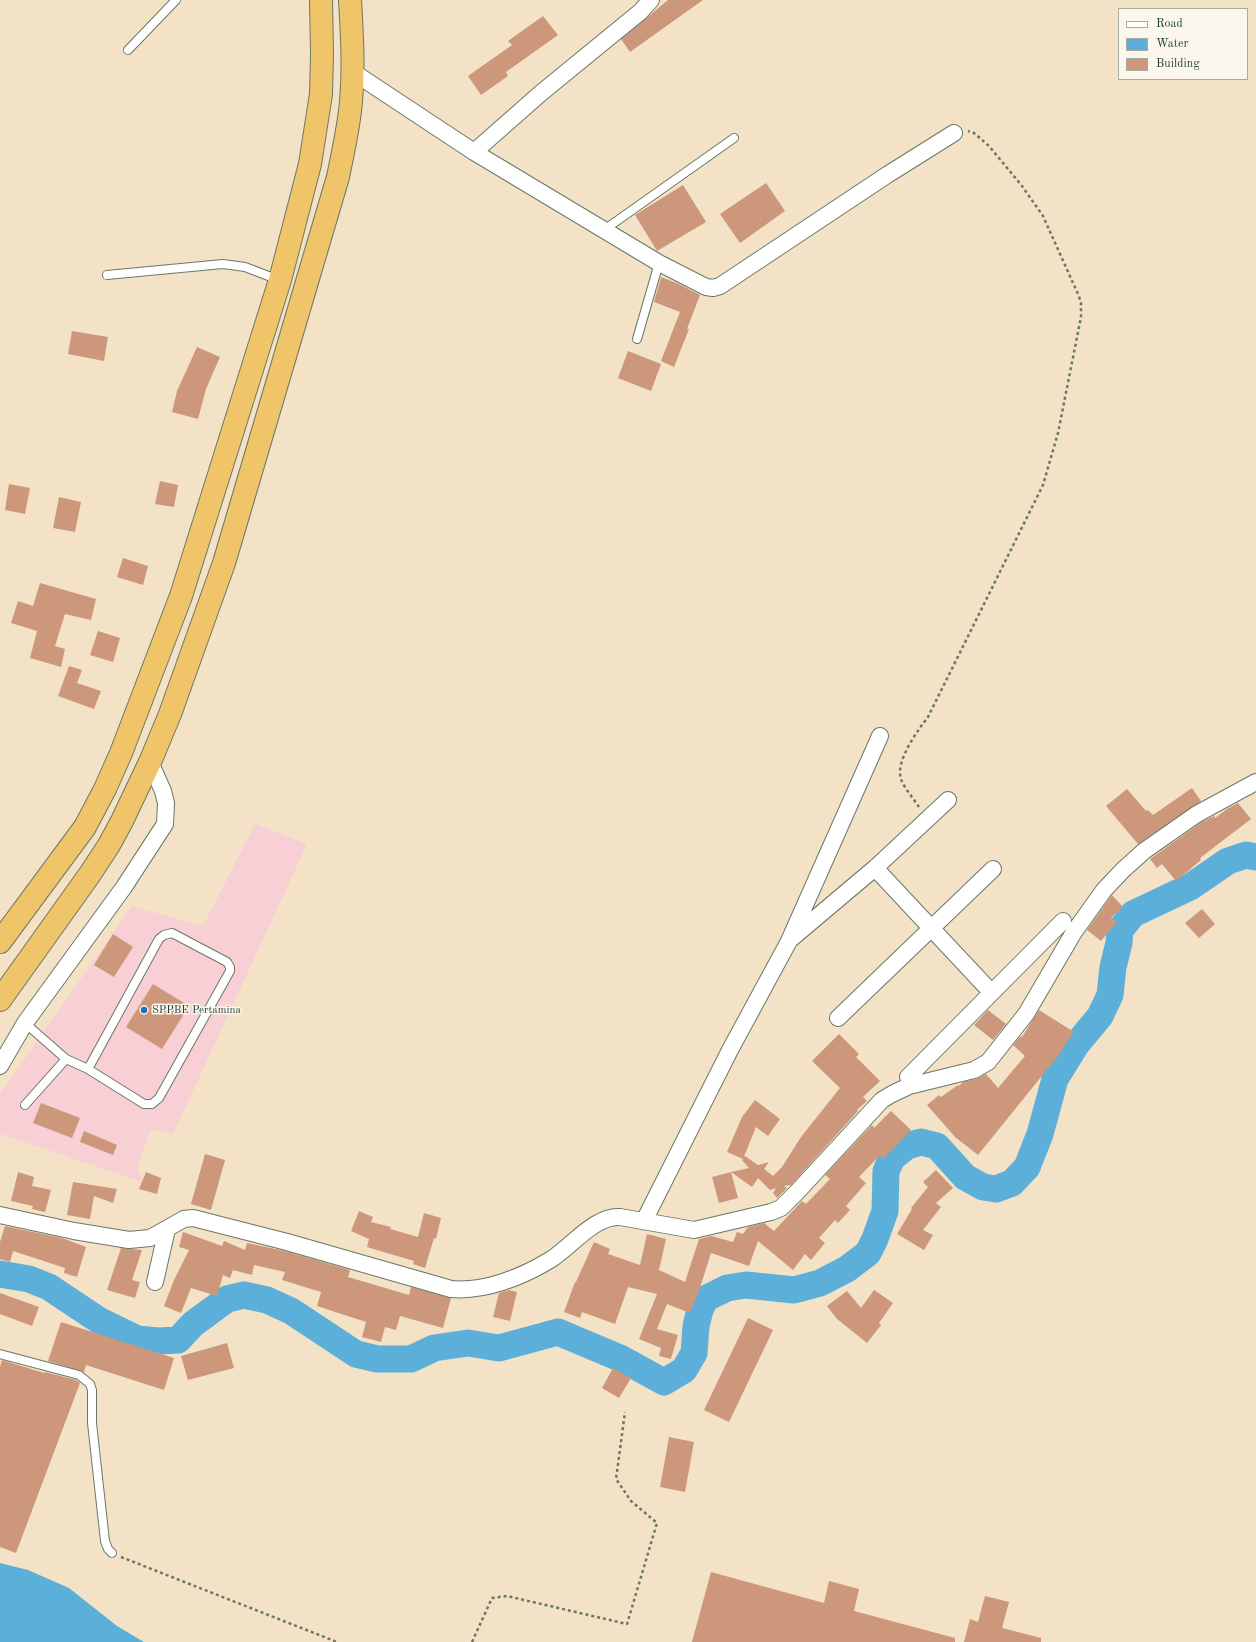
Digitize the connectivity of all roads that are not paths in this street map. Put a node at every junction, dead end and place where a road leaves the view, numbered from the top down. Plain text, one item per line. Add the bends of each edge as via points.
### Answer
1 (176, 0) edge
2 (321, 0) edge
3 (350, 0) edge
4 (651, 0) edge
5 (128, 50) dead end
6 (353, 72) junction
7 (954, 133) road end
8 (734, 138) dead end
9 (474, 152) junction
10 (604, 230) junction
11 (659, 263) junction
12 (107, 274) dead end
13 (280, 280) junction
14 (637, 339) dead end
15 (880, 736) dead end
16 (150, 762) junction
17 (1256, 782) edge
18 (948, 800) dead end
19 (875, 868) junction
20 (993, 869) dead end
21 (1063, 921) dead end
22 (931, 928) junction
23 (789, 941) junction
24 (0, 942) edge
25 (991, 992) junction
26 (0, 1000) edge
27 (838, 1018) dead end
28 (25, 1023) junction
29 (66, 1059) junction
30 (0, 1066) edge
31 (88, 1070) junction
32 (908, 1077) dead end
33 (25, 1105) dead end
34 (0, 1215) edge
35 (644, 1221) junction
36 (167, 1229) junction
37 (155, 1282) dead end
38 (0, 1354) edge
39 (112, 1553) road end

1 - 5 lane
2 - 13 highway via 321,94 317,128
3 - 6 highway
4 - 9 street
6 - 9 street
6 - 16 highway via 348,129 338,177 282,369 224,564
7 - 11 street via 716,288 702,285
8 - 10 lane
9 - 10 street
10 - 11 street
11 - 14 lane
12 - 13 lane via 223,264 244,267
13 - 24 highway via 181,596 121,753 85,827
15 - 23 street
16 - 26 highway via 109,845
16 - 28 street via 166,803 164,824 124,887
17 - 35 street via 1197,814 1144,851 1123,870 1104,890 1074,932 1026,1014 988,1062 974,1070 909,1086 882,1100 798,1192 776,1210 694,1230
18 - 19 street
19 - 22 street
19 - 23 street
20 - 22 street
21 - 25 street
22 - 25 street
22 - 27 street
23 - 35 street via 730,1050
25 - 32 street
28 - 29 lane
28 - 30 street
29 - 31 lane
29 - 33 lane
31 - 31 lane via 159,939 164,935 172,933 227,962 230,971 155,1102 144,1104
34 - 36 street via 129,1240 150,1238
35 - 36 street via 615,1216 605,1218 539,1266 469,1290 451,1289 192,1218
36 - 37 street
38 - 39 lane via 79,1375 90,1384 105,1541

